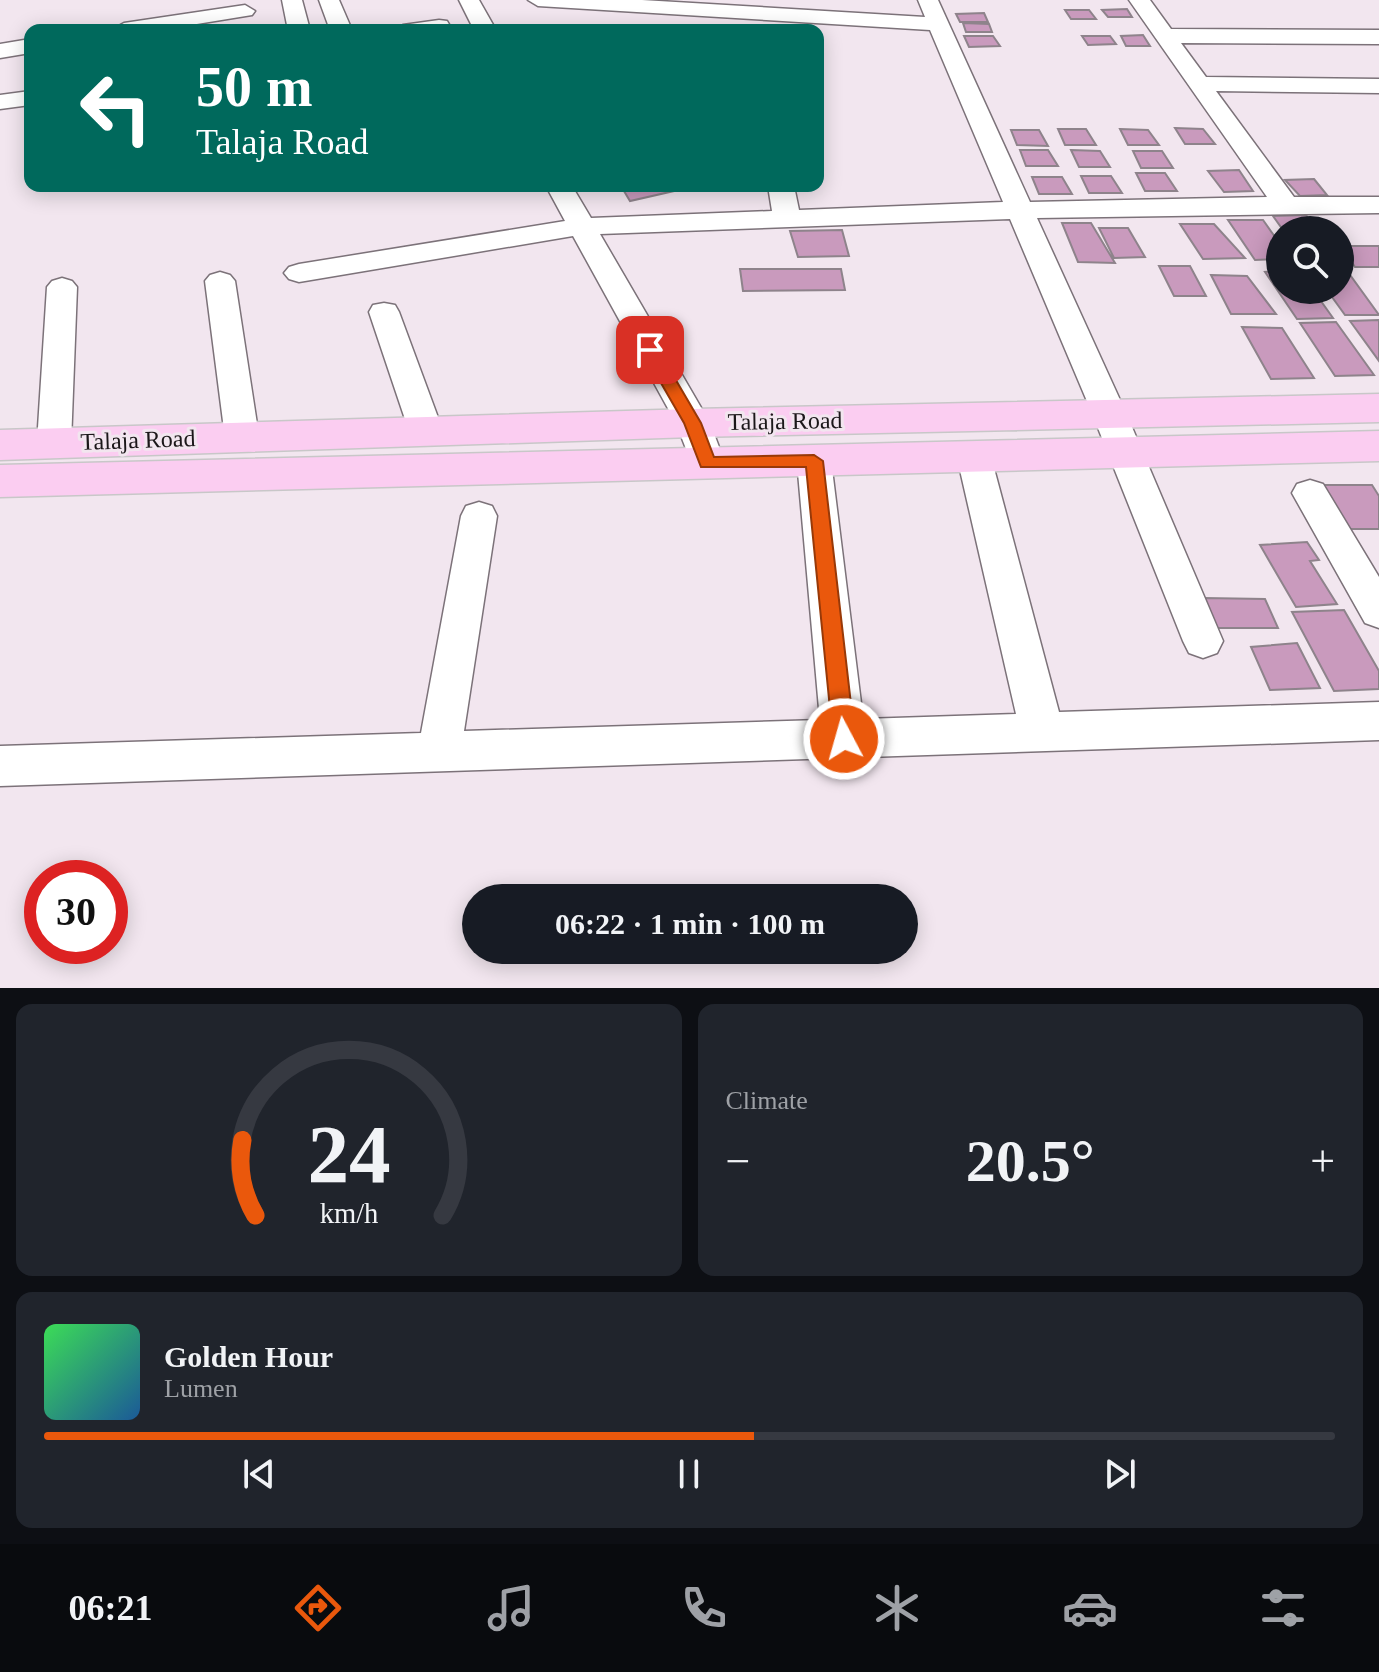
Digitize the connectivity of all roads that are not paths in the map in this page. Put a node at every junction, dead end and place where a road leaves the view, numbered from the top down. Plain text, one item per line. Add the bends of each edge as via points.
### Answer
1 (292, 0) edge
2 (329, 0) edge
3 (469, 0) edge
4 (538, 0) edge
5 (1139, 0) edge
6 (244, 10) edge
7 (933, 12) edge
8 (761, 14) edge
9 (124, 22) edge
10 (298, 24) edge
11 (339, 24) edge
12 (482, 24) edge
13 (1165, 36) junction
14 (1379, 37) edge
15 (24, 47) edge
16 (0, 51) edge
17 (1199, 84) junction
18 (1379, 86) edge
19 (24, 99) edge
20 (0, 102) edge
21 (562, 192) edge
22 (782, 192) edge
23 (1286, 205) junction
24 (1379, 205) edge
25 (1020, 210) junction
26 (787, 219) junction
27 (579, 227) junction
28 (299, 273) dead end
29 (220, 281) dead end
30 (62, 287) dead end
31 (384, 312) dead end
32 (1379, 408) edge
33 (1109, 413) junction
34 (693, 423) junction
35 (426, 431) junction
36 (242, 437) junction
37 (54, 443) junction
38 (0, 445) edge
39 (1379, 446) edge
40 (1124, 453) junction
41 (974, 457) junction
42 (814, 461) junction
43 (707, 463) junction
44 (0, 481) edge
45 (1310, 493) dead end
46 (479, 516) dead end
47 (1379, 612) edge
48 (1203, 641) dead end
49 (1379, 721) edge
50 (1042, 732) junction
51 (844, 739) junction
52 (439, 752) junction
53 (0, 766) edge

1 - 10 street
2 - 11 street
3 - 12 street
4 - 8 street
5 - 13 street
6 - 9 street
7 - 8 street
7 - 25 street
13 - 14 street
13 - 17 street
15 - 16 street
17 - 18 street
17 - 23 street
19 - 20 street
21 - 27 street
22 - 26 street
23 - 24 street
23 - 25 street
25 - 26 street
25 - 33 street
26 - 27 street
27 - 28 street
27 - 34 street
29 - 36 street
30 - 37 street
31 - 35 street
32 - 33 main road, Talaja Road
33 - 34 main road, Talaja Road
33 - 40 street
34 - 35 main road, Talaja Road
34 - 43 street
35 - 36 main road, Talaja Road
36 - 37 main road, Talaja Road
37 - 38 main road, Talaja Road
39 - 40 main road, Talaja Road
40 - 41 main road, Talaja Road
40 - 48 street
41 - 42 main road, Talaja Road
41 - 50 street
42 - 43 main road, Talaja Road
42 - 51 street
43 - 44 main road, Talaja Road
45 - 47 street
46 - 52 street
49 - 50 street
50 - 51 street
51 - 52 street
52 - 53 street

